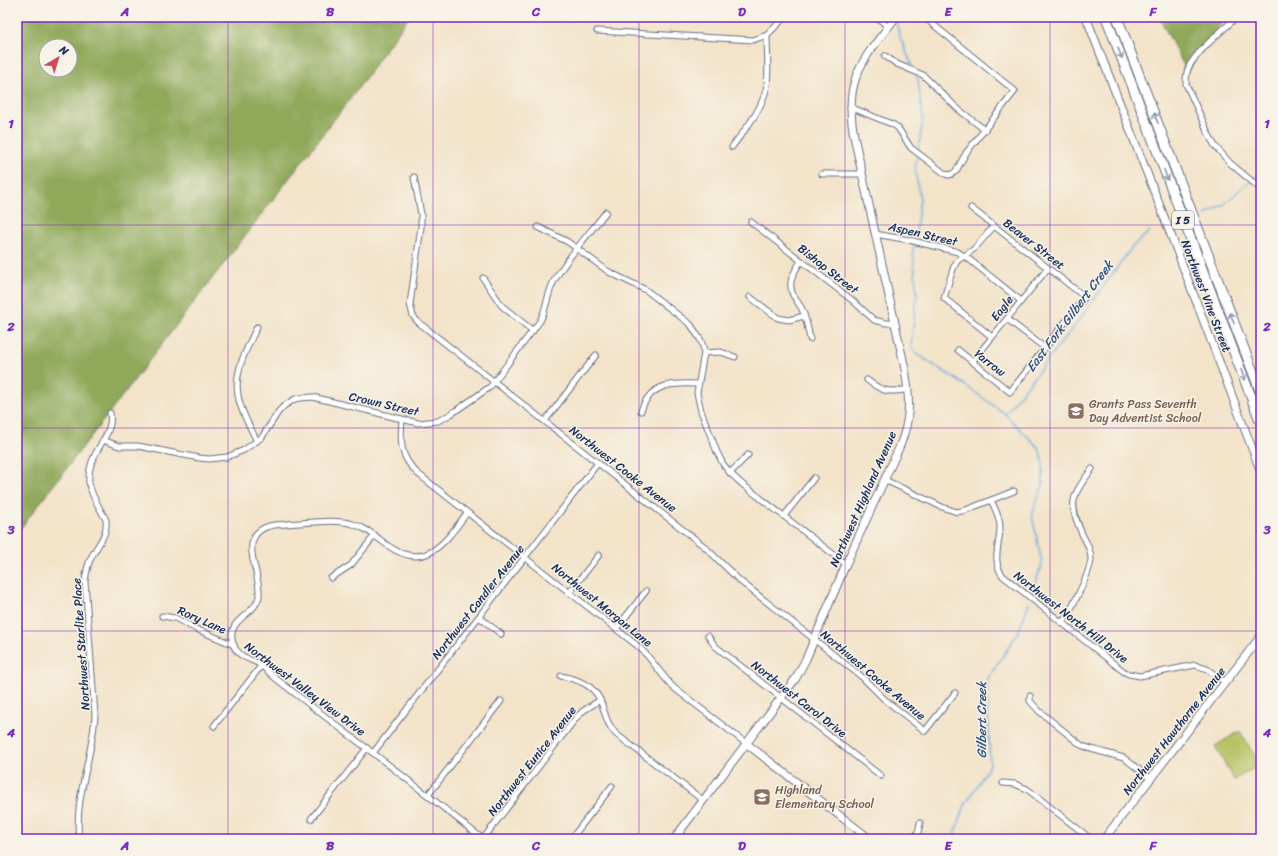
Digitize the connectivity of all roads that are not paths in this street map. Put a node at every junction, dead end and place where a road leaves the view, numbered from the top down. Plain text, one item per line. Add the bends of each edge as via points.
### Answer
1 (785, 17) edge
2 (877, 17) edge
3 (896, 17) edge
4 (924, 17) edge
5 (1086, 17) edge
6 (1106, 17) edge
7 (1117, 17) edge
8 (1237, 17) edge
9 (888, 27) junction
10 (597, 31) dead end
11 (767, 36) junction
12 (885, 56) dead end
13 (850, 107) junction
14 (985, 130) junction
15 (732, 147) dead end
16 (822, 174) dead end
17 (862, 174) junction
18 (414, 177) dead end
19 (1261, 189) edge
20 (971, 208) dead end
21 (606, 212) dead end
22 (751, 222) dead end
23 (994, 226) junction
24 (538, 227) dead end
25 (876, 234) junction
26 (578, 248) junction
27 (964, 256) junction
28 (801, 261) junction
29 (1048, 268) junction
30 (483, 278) dead end
31 (750, 297) dead end
32 (1021, 300) junction
33 (804, 316) junction
34 (1007, 319) junction
35 (894, 323) junction
36 (257, 327) dead end
37 (533, 331) junction
38 (992, 337) junction
39 (810, 339) dead end
40 (1045, 348) junction
41 (958, 350) dead end
42 (704, 353) junction
43 (596, 355) dead end
44 (735, 357) dead end
45 (972, 362) junction
46 (867, 380) dead end
47 (494, 382) junction
48 (698, 384) junction
49 (908, 389) junction
50 (1261, 393) edge
51 (641, 411) dead end
52 (110, 413) dead end
53 (402, 420) junction
54 (545, 421) junction
55 (1261, 423) edge
56 (103, 440) junction
57 (257, 441) junction
58 (748, 455) dead end
59 (598, 462) junction
60 (1092, 469) dead end
61 (1261, 472) edge
62 (730, 473) junction
63 (814, 478) dead end
64 (885, 480) junction
65 (1014, 491) dead end
66 (991, 500) junction
67 (467, 513) junction
68 (784, 516) junction
69 (375, 535) junction
70 (599, 555) dead end
71 (524, 558) junction
72 (846, 564) junction
73 (331, 578) dead end
74 (646, 590) dead end
75 (569, 593) junction
76 (162, 616) dead end
77 (479, 616) junction
78 (1062, 623) junction
79 (616, 629) junction
80 (501, 634) dead end
81 (708, 636) dead end
82 (1261, 636) edge
83 (814, 639) junction
84 (234, 645) junction
85 (261, 666) junction
86 (561, 676) dead end
87 (1225, 682) junction
88 (955, 692) dead end
89 (1030, 696) dead end
90 (782, 698) junction
91 (600, 700) junction
92 (501, 701) dead end
93 (214, 726) dead end
94 (747, 744) junction
95 (367, 748) junction
96 (373, 753) junction
97 (881, 776) dead end
98 (1151, 779) junction
99 (1003, 783) dead end
100 (612, 786) dead end
101 (428, 796) junction
102 (704, 801) junction
103 (311, 818) dead end
104 (920, 823) dead end
105 (79, 839) edge
106 (483, 839) edge
107 (571, 839) edge
108 (674, 839) edge
109 (870, 839) edge
110 (915, 839) edge
111 (1091, 839) edge
112 (1104, 839) edge

1 - 11 street
2 - 9 street
3 - 9 main road, Northwest Highland Avenue
4 - 14 street via 1015,91
5 - 61 main road, Northwest Vine Street
6 -> 55 highway, I 5
50 -> 7 highway, I 5
8 - 19 street via 1198,54 1185,77 1215,146 1230,163
9 - 13 main road, Northwest Highland Avenue via 858,71
10 - 11 street via 745,40
11 - 15 street via 768,77 764,96 753,118
12 - 14 street via 923,75
13 - 14 street via 894,125 911,148 948,175 956,171 966,153
13 - 17 main road, Northwest Highland Avenue
16 - 17 street
17 - 25 main road, Northwest Highland Avenue
18 - 47 street, Northwest Cooke Avenue via 421,227 410,298 411,310 418,322
20 - 23 street, Beaver Street
21 - 26 street, Crown Street
22 - 28 street, Bishop Street
23 - 27 street via 974,249
23 - 29 street, Beaver Street
24 - 26 street
25 - 27 street, Aspen Street via 949,249
25 - 35 main road, Northwest Highland Avenue
26 - 37 street, Crown Street via 555,279 544,314
26 - 42 street via 609,272 646,290 682,317 696,332
27 - 32 street, Aspen Street
27 - 38 street via 955,264 944,298
28 - 33 street via 793,274 791,285 793,296
28 - 35 street, Bishop Street via 874,320
29 - 32 street, Eagle
29 - 40 street, Beaver Street via 1085,297
30 - 37 street via 502,306
31 - 33 street via 778,318 789,320
32 - 34 street, Eagle
33 - 39 street
34 - 38 street, Eagle
34 - 40 street
35 - 49 main road, Northwest Highland Avenue
36 - 57 street via 240,365 237,383 240,406
37 - 47 street, Crown Street
38 - 45 street, Eagle
40 - 45 street, Yarrow via 1010,392
41 - 45 street, Yarrow
42 - 44 street via 721,352
42 - 48 street
43 - 54 street
46 - 49 street via 885,391
47 - 53 street, Crown Street via 483,393 438,421 418,423
47 - 54 street, Northwest Cooke Avenue
48 - 51 street via 662,387 650,395
48 - 62 street via 698,402 709,434
49 - 64 main road, Northwest Highland Avenue via 907,426
52 - 56 street, Northwest Starlite Place via 109,430
53 - 57 street, Crown Street via 312,397 301,398 284,406
53 - 67 street, Northwest Morgan Lane via 401,445 407,461 417,473
54 - 59 street, Northwest Cooke Avenue
56 - 57 street, Crown Street via 119,446 138,446 208,459 236,454
56 - 105 street, Northwest Starlite Place via 91,461 89,473 90,489 107,525 105,535 88,566 85,582 95,715 78,820
58 - 62 street
59 - 71 street, Northwest Candler Avenue
59 - 83 street, Northwest Cooke Avenue via 705,547 740,581
60 - 78 street via 1080,485 1073,506 1076,521 1090,552 1090,565 1072,608
62 - 68 street
63 - 68 street
64 - 66 street via 958,512
64 - 72 main road, Northwest Highland Avenue
65 - 66 street
66 - 78 street, Northwest North Hill Drive via 1000,522 996,559 999,572
67 - 69 street, Northwest Valley View Drive via 441,546 426,555 402,554
67 - 71 street, Northwest Morgan Lane
68 - 72 street
69 - 73 street via 351,565
69 - 84 street, Northwest Valley View Drive via 364,528 345,522 274,525 260,530 253,540 251,554 259,596 253,608 236,624 232,634
70 - 75 street
71 - 75 street, Northwest Morgan Lane
71 - 77 street, Northwest Candler Avenue
72 - 83 main road, Northwest Highland Avenue
74 - 79 street
75 - 79 street, Northwest Morgan Lane
76 - 84 street, Rory Lane via 175,618 196,630
77 - 80 street
77 - 96 street, Northwest Candler Avenue
78 - 87 street, Northwest North Hill Drive via 1129,674 1140,676 1195,665 1207,668
79 - 94 street, Northwest Morgan Lane via 644,652 674,688
81 - 90 street, Northwest Carol Drive via 715,646
82 - 87 main road, Northwest Hawthorne Avenue
83 - 88 street, Northwest Cooke Avenue via 925,731
83 - 90 main road, Northwest Highland Avenue via 796,678
84 - 85 street, Northwest Valley View Drive via 242,656
85 - 93 street
85 - 95 street, Northwest Valley View Drive via 327,720
86 - 91 street via 584,683
87 - 98 main road, Northwest Hawthorne Avenue
89 - 98 street via 1030,702 1039,711 1081,745 1124,758
90 - 94 main road, Northwest Highland Avenue
90 - 97 street, Northwest Carol Drive
91 - 102 street via 606,720 616,734
91 - 106 street, Northwest Eunice Avenue via 576,718
92 - 101 street
94 - 102 main road, Northwest Highland Avenue
94 - 109 main road, Northwest Morgan Lane
95 - 96 street, Northwest Valley View Drive
95 - 103 street
96 - 101 street, Northwest Valley View Drive
98 - 112 main road, Northwest Hawthorne Avenue
99 - 111 street via 1015,784 1026,789
100 - 107 street
101 - 106 street, Northwest Valley View Drive
102 - 108 main road, Northwest Highland Avenue
104 - 110 street

